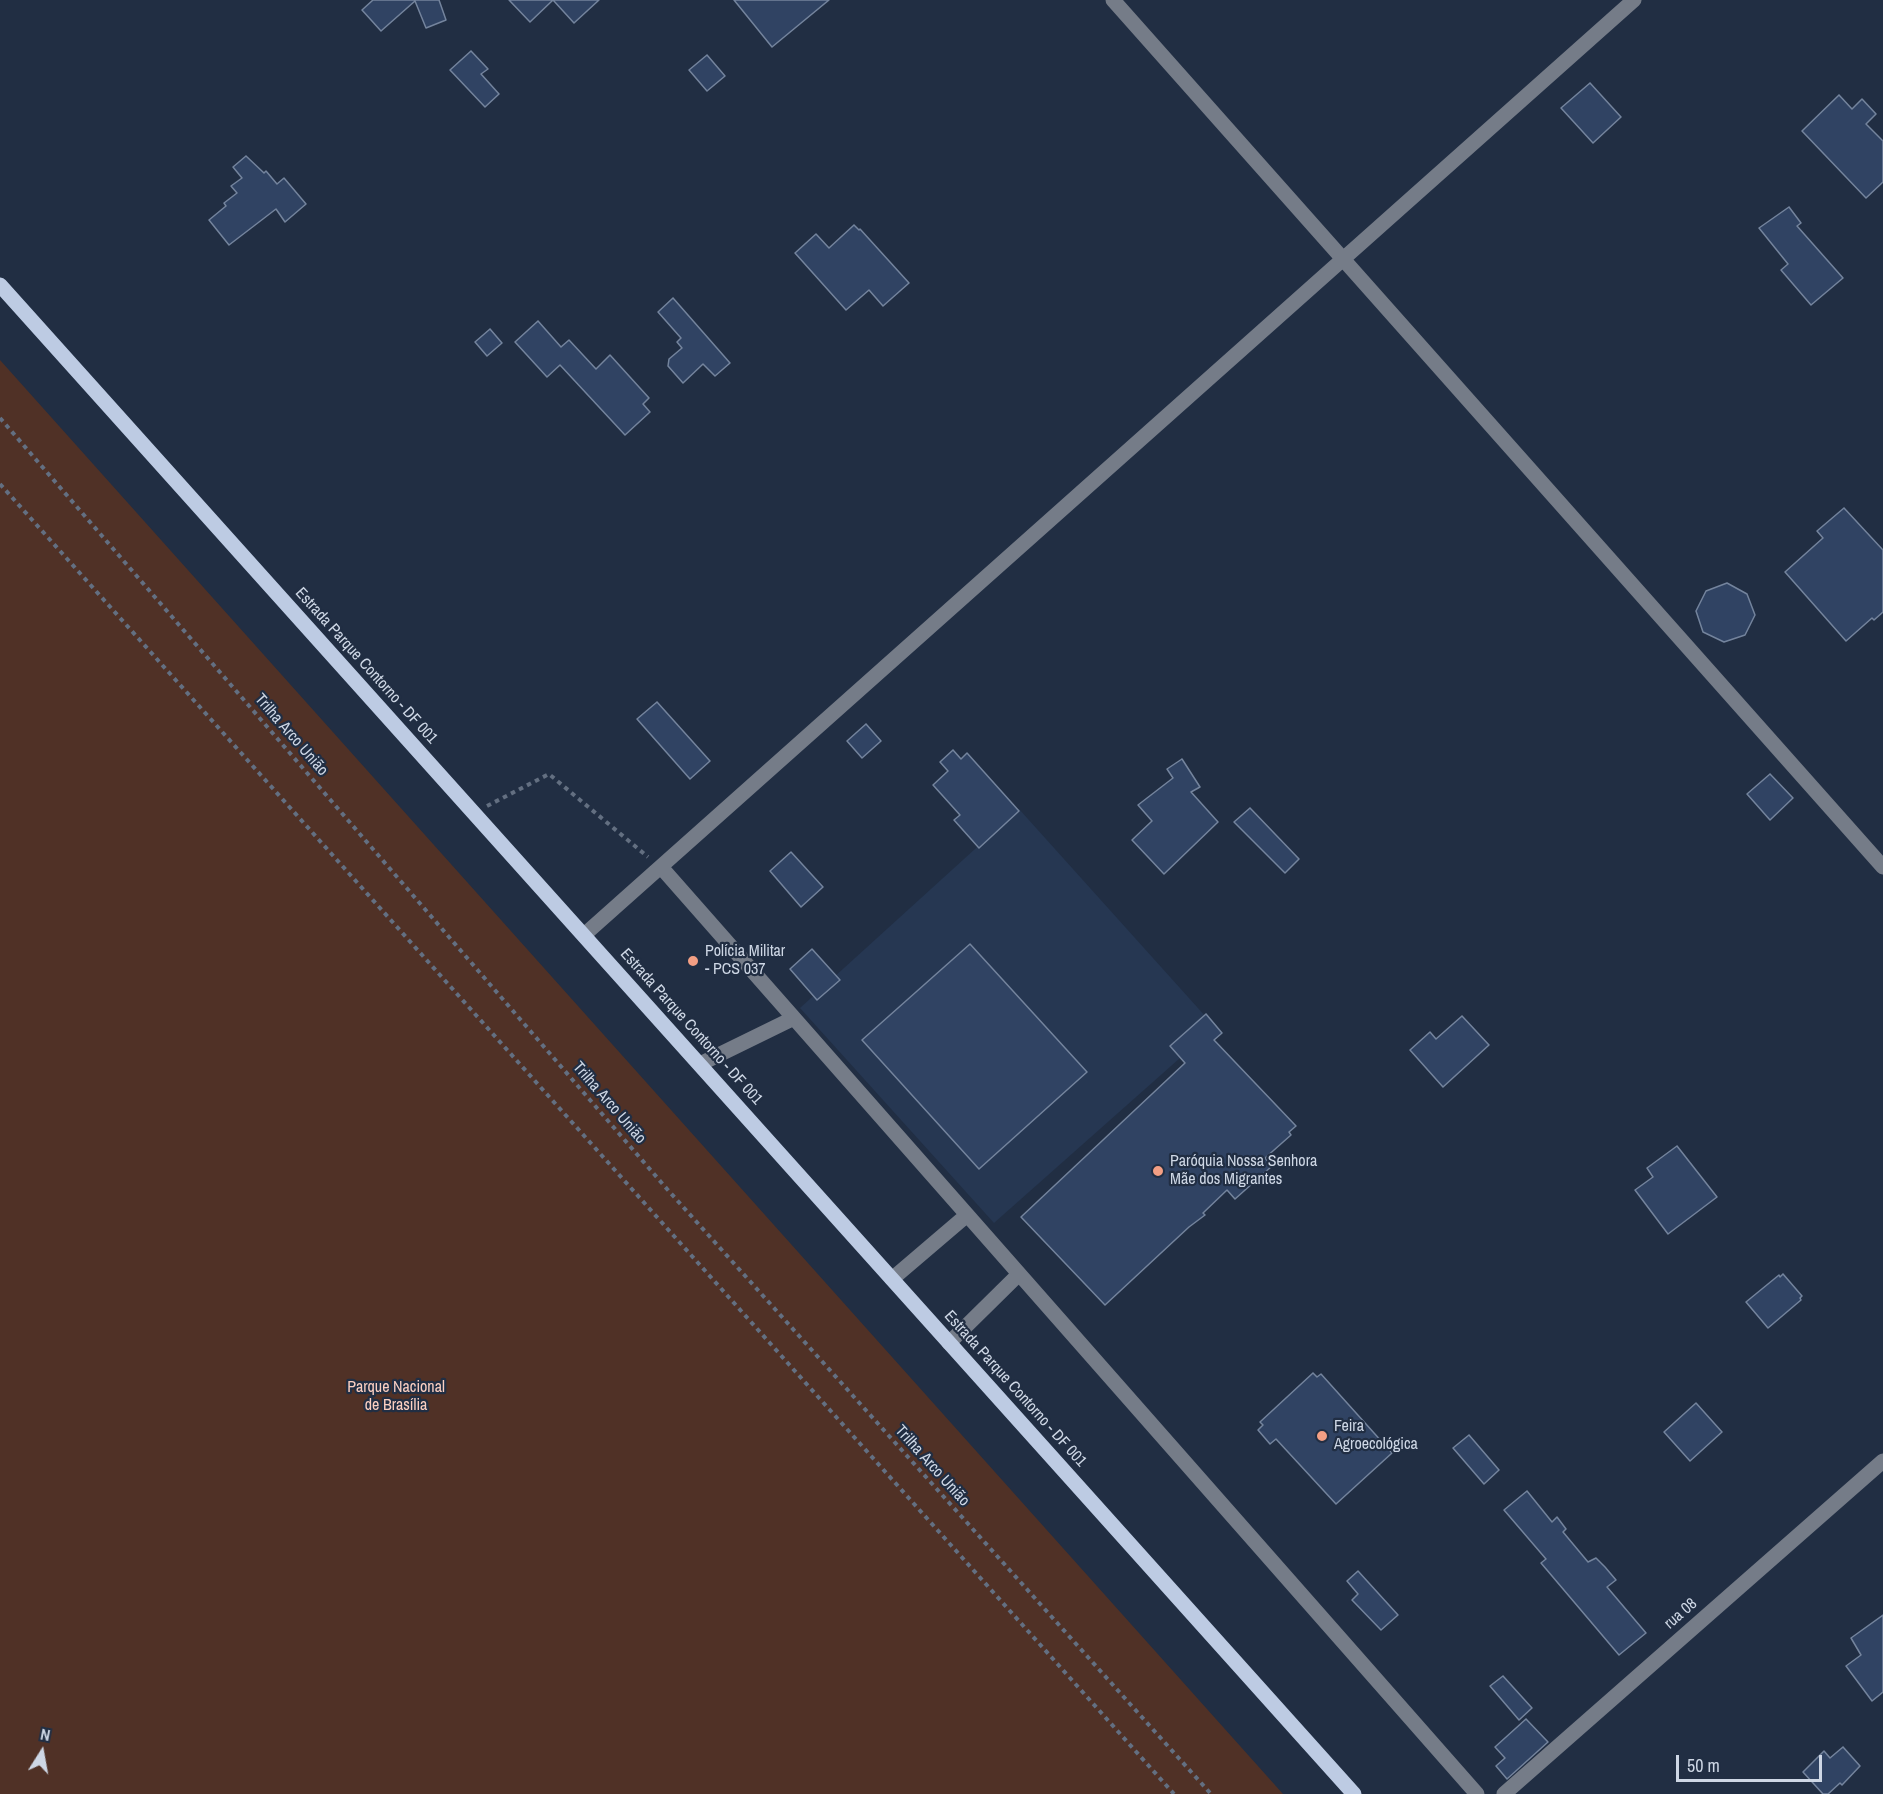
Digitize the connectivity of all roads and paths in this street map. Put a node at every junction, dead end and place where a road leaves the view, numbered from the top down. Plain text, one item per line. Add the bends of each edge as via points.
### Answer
1 (1113, 0) edge
2 (1634, 0) edge
3 (1344, 258) junction
4 (0, 285) edge
5 (0, 418) edge
6 (0, 484) edge
7 (474, 812) junction
8 (660, 867) junction
9 (1883, 867) edge
10 (584, 935) junction
11 (794, 1018) junction
12 (700, 1065) junction
13 (967, 1215) junction
14 (1019, 1274) junction
15 (892, 1279) junction
16 (949, 1343) junction
17 (1883, 1461) edge
18 (1174, 1794) edge
19 (1211, 1794) edge
20 (1354, 1794) edge
21 (1476, 1794) edge
22 (1504, 1794) edge

1 - 3 street
2 - 3 street
3 - 8 street
3 - 9 street
4 - 7 main road, Estrada Parque Contorno - DF 001
5 - 19 path, Trilha Arco União via 668,1189
6 - 18 path
7 - 8 path via 549,774
7 - 10 main road, Estrada Parque Contorno - DF 001
8 - 10 street
8 - 11 street
10 - 12 main road, Estrada Parque Contorno - DF 001
11 - 12 street
11 - 13 street
12 - 15 main road, Estrada Parque Contorno - DF 001
13 - 14 street
13 - 15 street
14 - 16 street
14 - 21 street
15 - 16 main road, Estrada Parque Contorno - DF 001
16 - 20 main road, Estrada Parque Contorno - DF 001
17 - 22 street, rua 08

